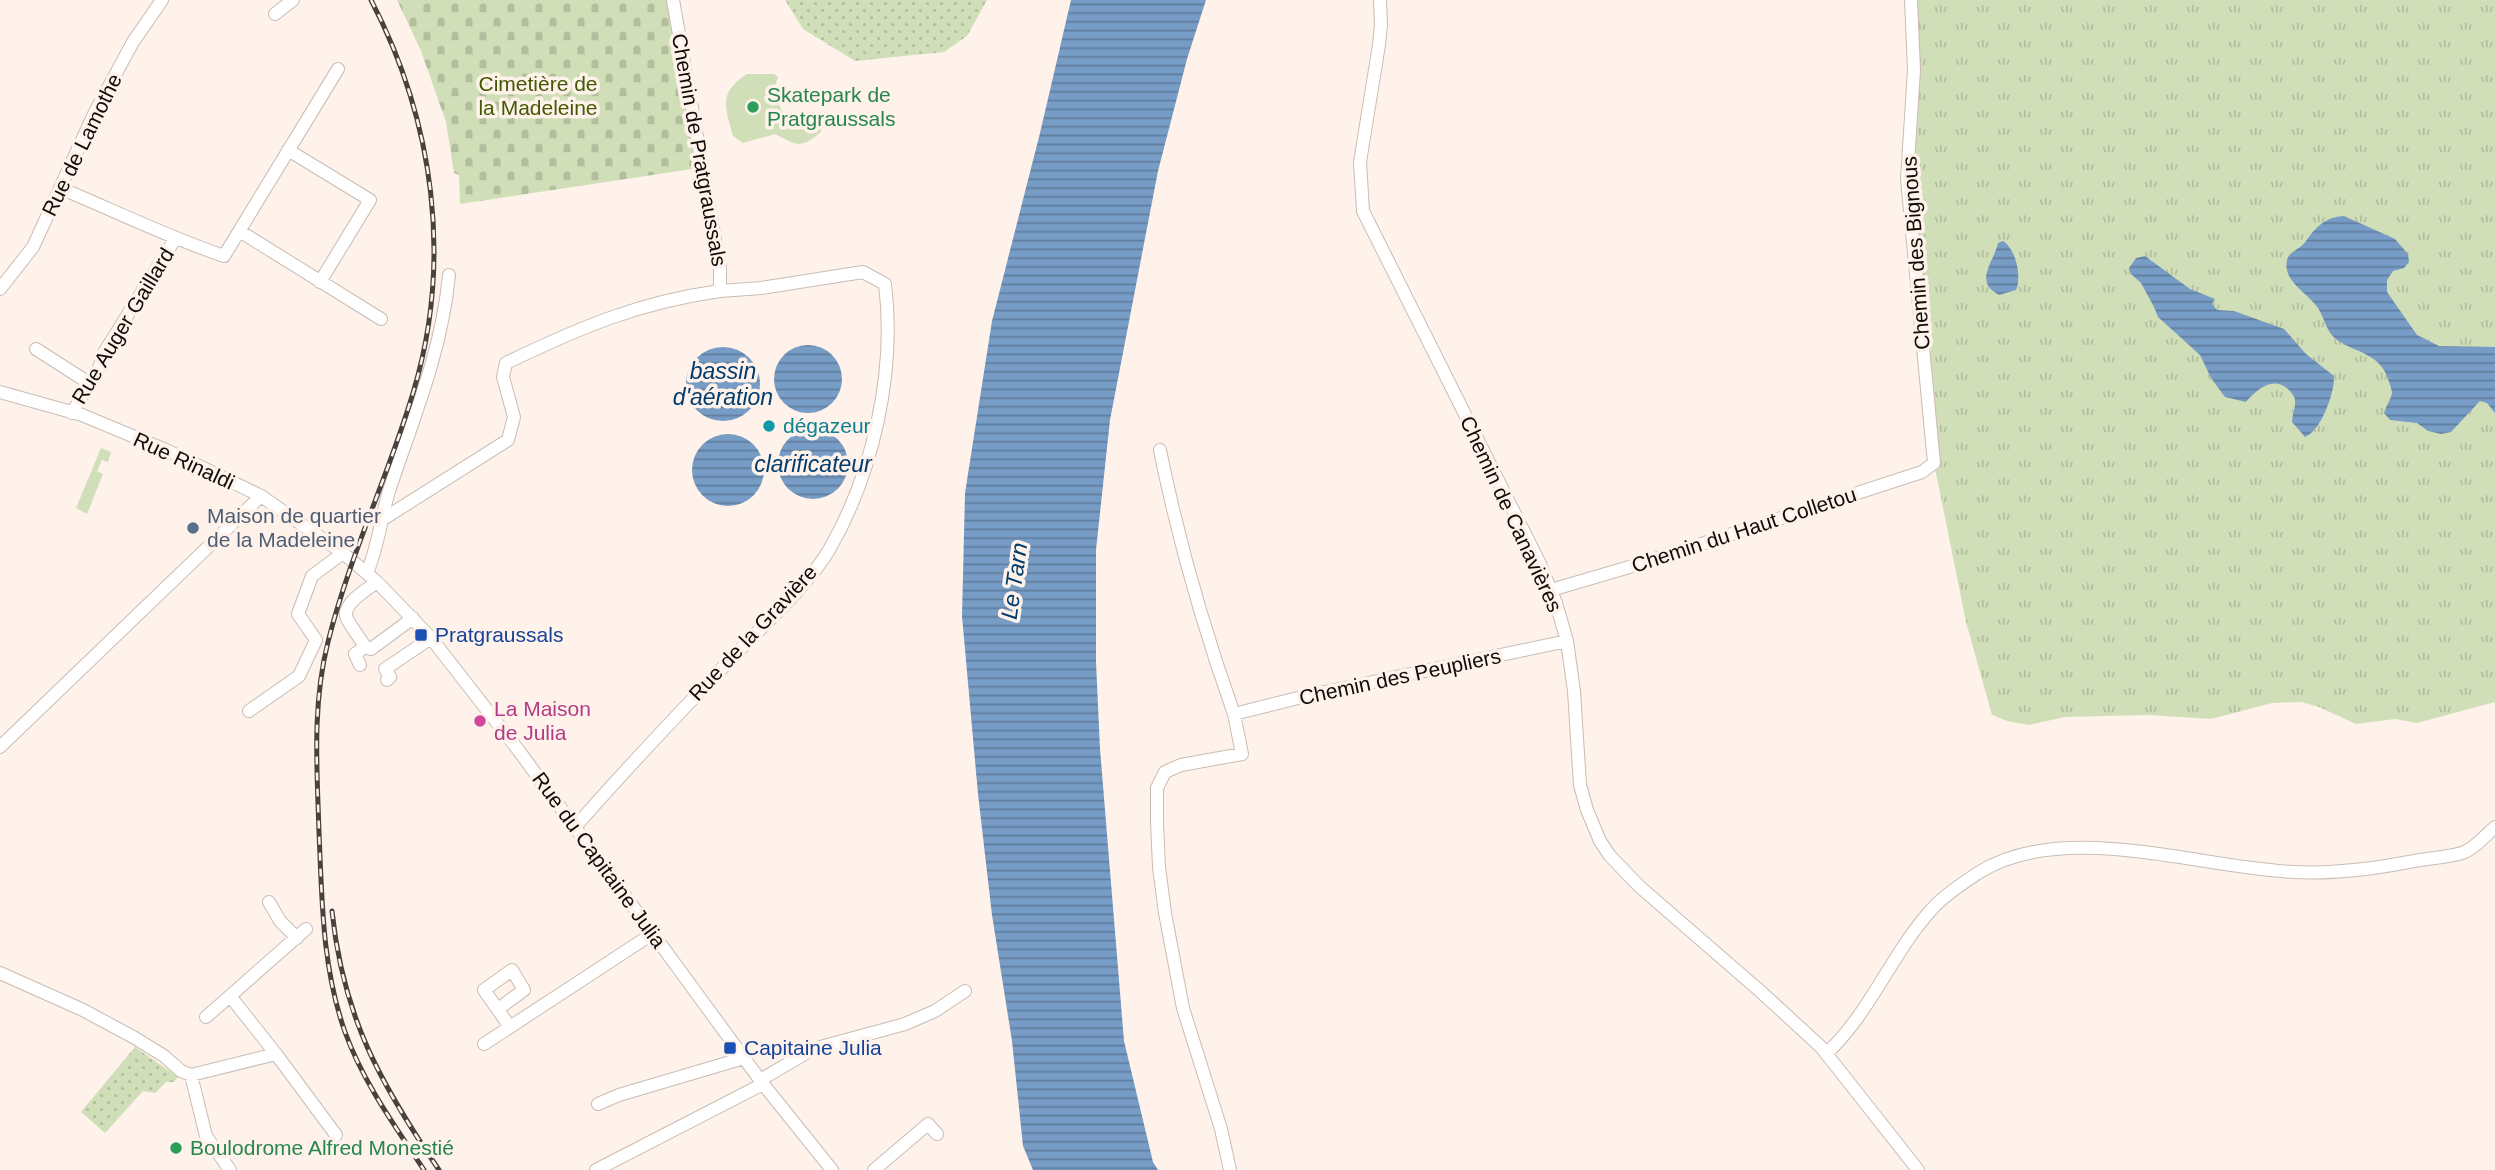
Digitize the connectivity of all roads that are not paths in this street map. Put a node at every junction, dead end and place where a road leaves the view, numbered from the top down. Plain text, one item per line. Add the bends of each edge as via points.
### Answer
1 (162, 0) edge
2 (293, 0) edge
3 (673, 0) edge
4 (1380, 0) edge
5 (1911, 0) edge
6 (275, 14) dead end
7 (338, 69) dead end
8 (288, 150) junction
9 (60, 188) junction
10 (240, 232) junction
11 (175, 239) junction
12 (449, 275) dead end
13 (320, 282) junction
14 (0, 289) edge
15 (720, 291) junction
16 (381, 319) dead end
17 (36, 349) dead end
18 (89, 383) junction
19 (0, 392) edge
20 (72, 413) junction
21 (1160, 450) dead end
22 (1934, 463) joint
23 (261, 496) junction
24 (380, 521) junction
25 (348, 557) junction
26 (372, 577) junction
27 (1551, 590) junction
28 (413, 618) junction
29 (431, 638) junction
30 (1567, 641) junction
31 (365, 647) junction
32 (360, 665) dead end
33 (387, 680) dead end
34 (249, 710) dead end
35 (1234, 714) junction
36 (0, 747) edge
37 (575, 827) junction
38 (2495, 827) edge
39 (269, 902) dead end
40 (652, 934) junction
41 (0, 973) edge
42 (965, 991) dead end
43 (230, 996) junction
44 (498, 1009) dead end
45 (206, 1017) dead end
46 (510, 1027) junction
47 (484, 1044) dead end
48 (276, 1054) junction
49 (1826, 1054) junction
50 (744, 1058) junction
51 (191, 1075) junction
52 (762, 1082) junction
53 (598, 1104) dead end
54 (937, 1134) dead end
55 (335, 1135) dead end
56 (230, 1170) edge
57 (596, 1170) edge
58 (832, 1170) edge
59 (874, 1170) edge
60 (1230, 1170) edge
61 (1918, 1170) edge

1 - 9 street, Rue de Lamothe via 133,42
2 - 6 street
3 - 15 street, Chemin de Pratgraussals via 720,268
4 - 27 street, Chemin de Canavières via 1380,45 1360,162 1363,211
5 - 22 street, Chemin des Bignous via 1913,70 1907,179
7 - 8 street
8 - 10 street
8 - 13 street via 370,200
9 - 11 street
9 - 14 street, Rue de Lamothe via 33,247
10 - 11 street via 224,256
10 - 13 street
11 - 18 street, Rue Auger Gaillard
12 - 24 street via 435,359
13 - 16 street
15 - 24 street, Chemin de Pratgraussals via 682,296 581,327 506,363 503,377 514,417 508,440
15 - 37 street, Rue de la Gravière via 863,272 884,284 884,391 879,425 828,552
17 - 18 street
18 - 20 street, Rue Auger Gaillard
19 - 20 street, Rue Rinaldi
20 - 23 street, Rue Rinaldi via 166,450
21 - 35 street via 1209,643
22 - 27 street, Chemin du Haut Colletou via 1922,472
23 - 25 street, Rue Rinaldi
23 - 36 street
24 - 26 street
25 - 26 street, Rue du Capitaine Julia
25 - 34 street via 312,576 298,614 316,640 299,676
26 - 28 street, Rue du Capitaine Julia
26 - 31 street via 349,605 346,618
27 - 30 street, Chemin de Canavières
28 - 29 street, Rue du Capitaine Julia
28 - 31 street via 371,649
29 - 33 street via 385,669
29 - 37 street, Rue du Capitaine Julia
30 - 35 street, Chemin des Peupliers
30 - 49 street, Chemin de Canavières via 1580,785 1592,825 1610,856
31 - 32 street via 355,654
35 - 60 street via 1242,754 1181,765 1165,772 1157,788 1158,867 1175,973
37 - 40 street, Rue du Capitaine Julia
38 - 49 street via 2464,853 2348,871 2294,872 2142,850 2062,848 2017,855 1979,873 1933,908 1846,1035
39 - 43 street via 280,921 302,934
40 - 46 street
40 - 50 street, Rue du Capitaine Julia
41 - 51 street via 83,1010
42 - 52 street via 905,1024 813,1049
43 - 45 street
43 - 48 street
44 - 46 street
46 - 47 street
48 - 51 street
48 - 55 street
49 - 61 street, Chemin de Canavières
50 - 52 street, Rue du Capitaine Julia
50 - 53 street
51 - 56 street via 206,1136
52 - 57 street
52 - 58 street, Rue du Capitaine Julia
54 - 59 street via 928,1124

